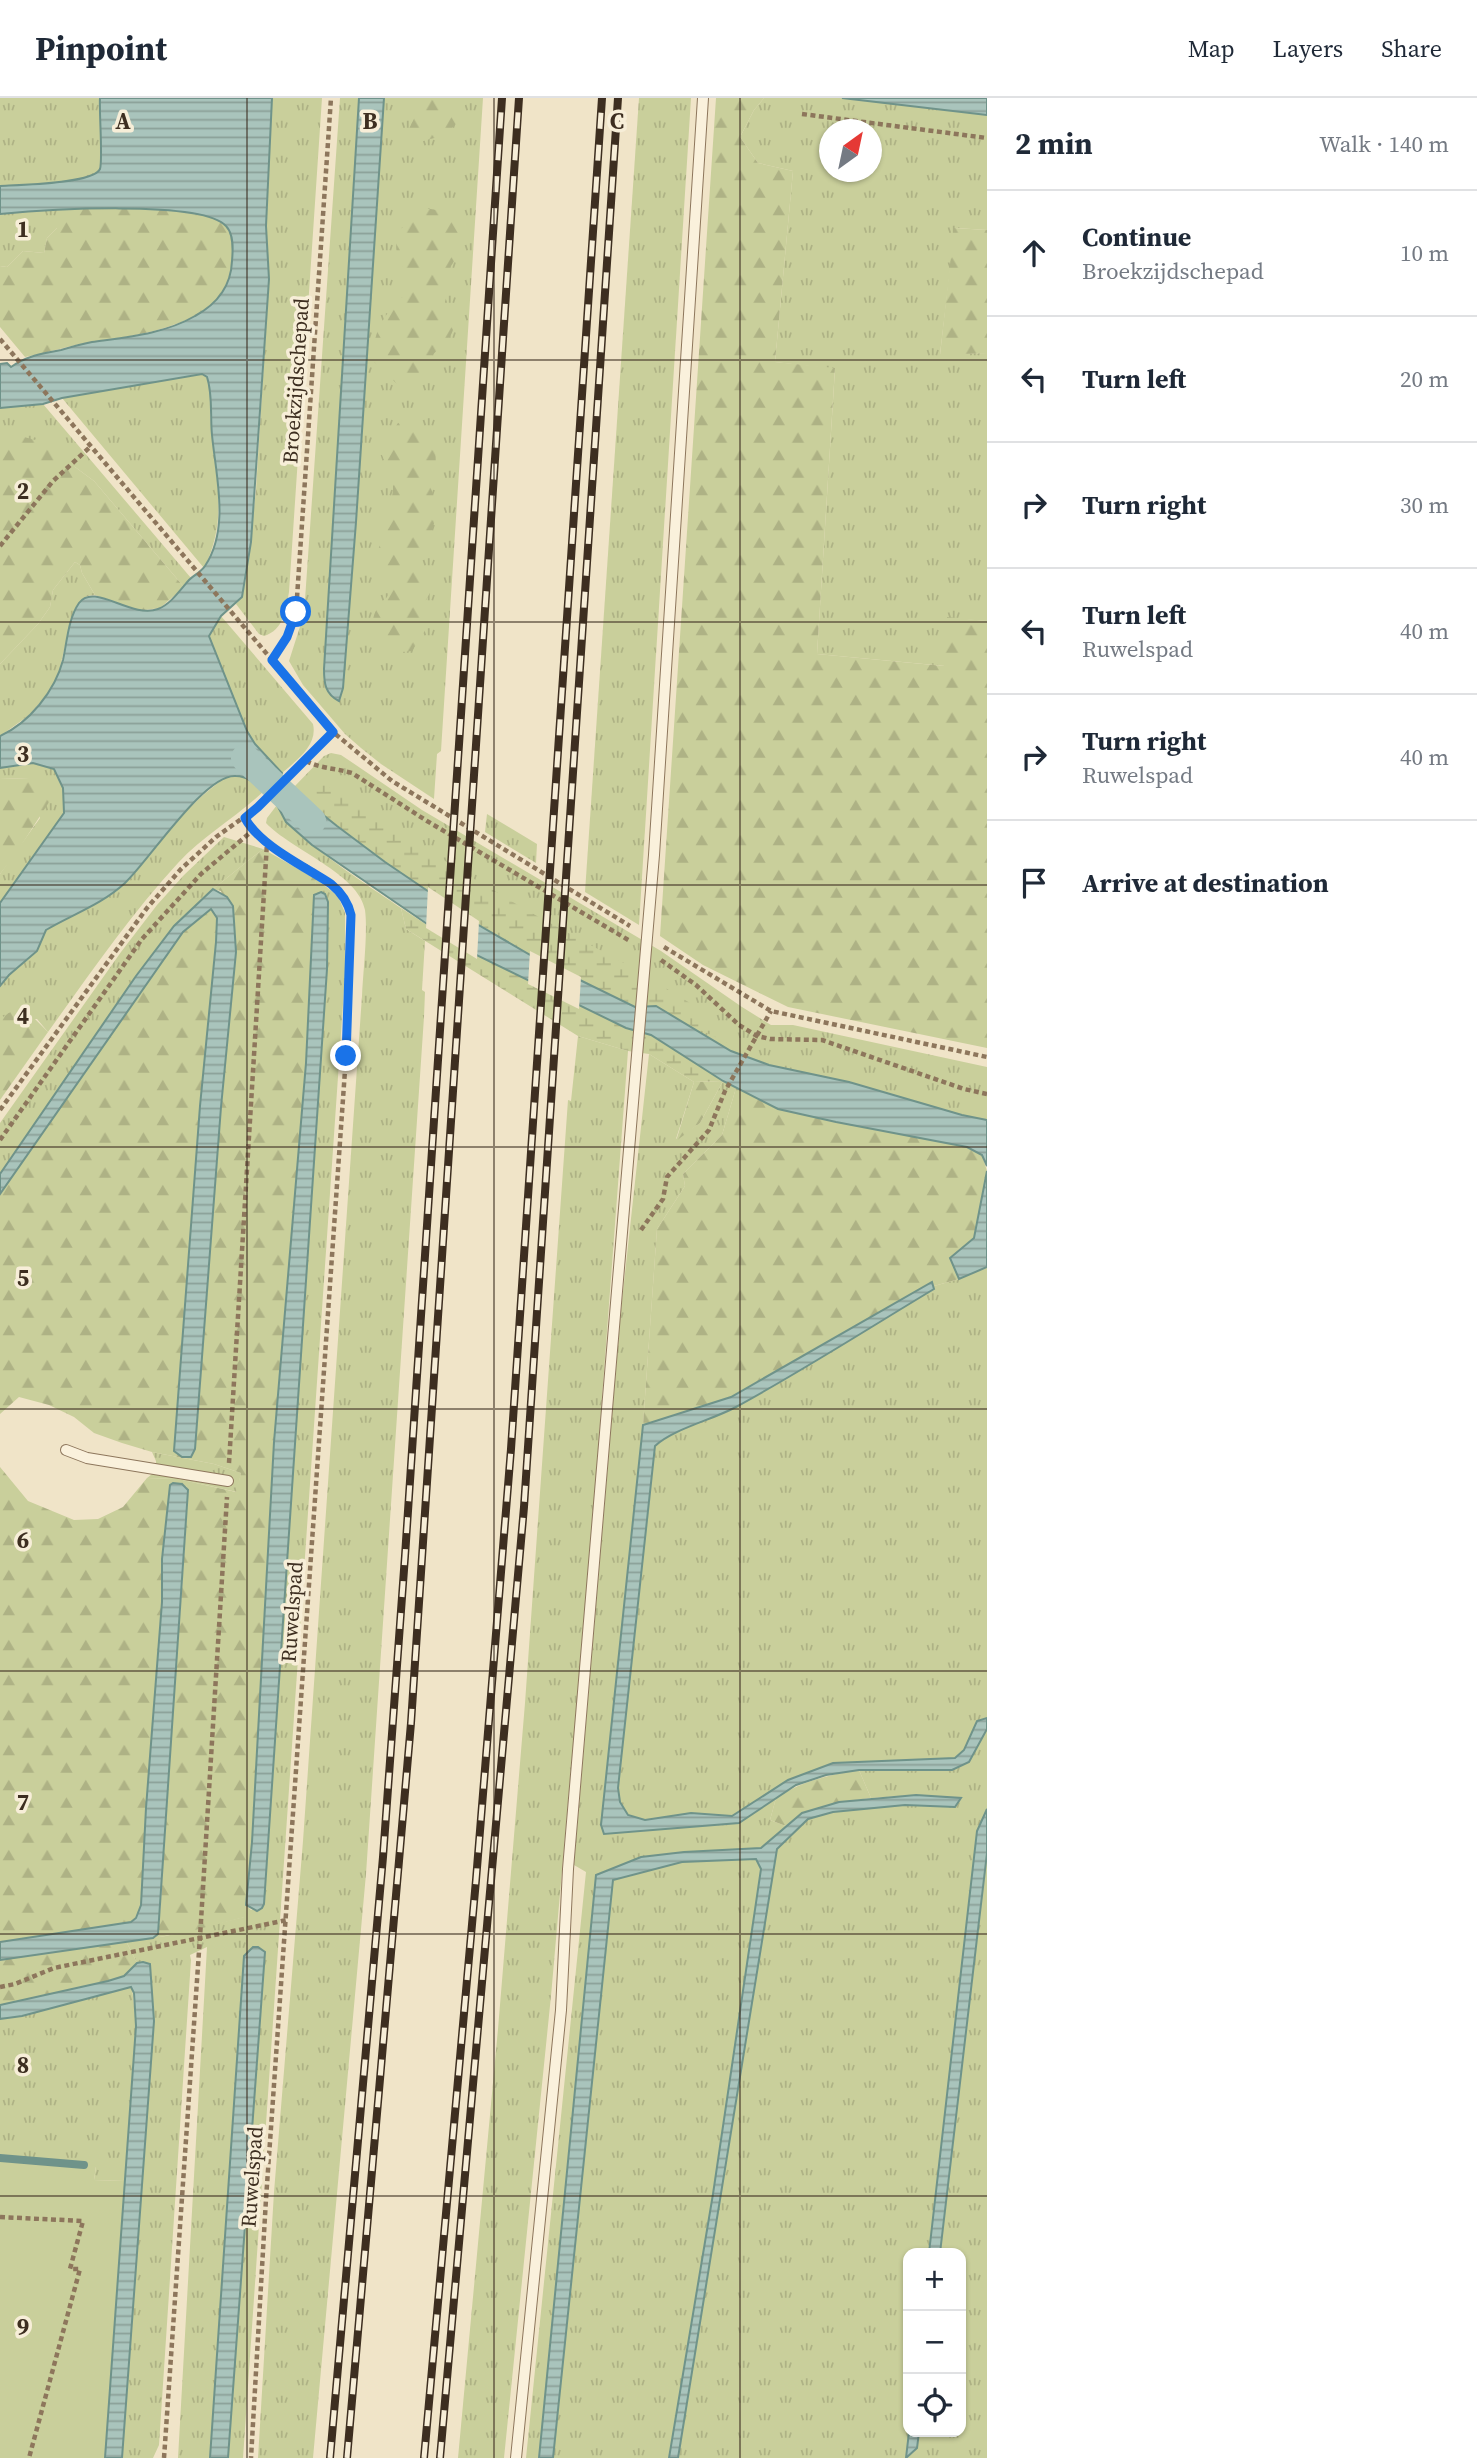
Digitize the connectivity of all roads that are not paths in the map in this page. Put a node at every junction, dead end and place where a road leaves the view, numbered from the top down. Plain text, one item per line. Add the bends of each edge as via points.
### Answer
1 (703, 98) edge
2 (66, 1450) dead end
3 (228, 1482) road end
4 (516, 2458) edge

1 - 4 lane via 638,1060 569,1855 561,2010
2 - 3 lane via 87,1458

